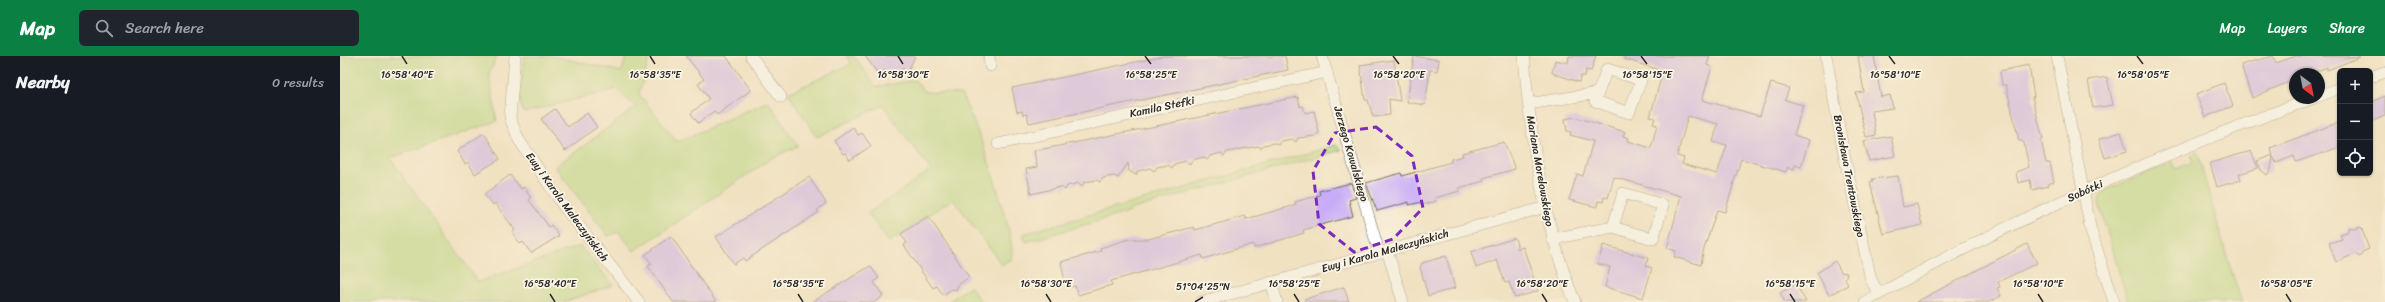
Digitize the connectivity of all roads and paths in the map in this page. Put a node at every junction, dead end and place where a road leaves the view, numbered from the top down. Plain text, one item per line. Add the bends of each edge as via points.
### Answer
1 (516, 56) edge
2 (751, 56) edge
3 (1322, 56) edge
4 (1524, 56) edge
5 (1826, 56) edge
6 (2057, 56) edge
7 (1327, 72) junction
8 (2385, 72) edge
9 (2373, 77) edge
10 (2337, 89) edge
11 (1598, 93) junction
12 (2325, 94) edge
13 (781, 97) dead end
14 (1528, 104) junction
15 (2298, 104) edge
16 (998, 144) dead end
17 (2083, 191) junction
18 (1546, 207) junction
19 (1613, 227) junction
20 (1552, 239) junction
21 (1383, 251) junction
22 (1272, 282) junction
23 (1879, 294) junction
24 (639, 302) edge
25 (1201, 302) edge
26 (1277, 302) edge
27 (1403, 302) edge
28 (1575, 302) edge
29 (1865, 302) edge
30 (2114, 302) edge

1 - 24 street, Ewy i Karola Maleczyńskich via 510,118 519,140 562,204
2 - 13 street
3 - 7 street, Jerzego Kowalskiego
4 - 14 street, Mariana Morelowskiego
5 - 23 street, Bronisława Trentowskiego via 1842,149 1871,280
6 - 17 street
7 - 16 street, Kamila Stefki
7 - 21 street, Jerzego Kowalskiego
8 - 9 street
10 - 12 street
11 - 11 street via 1595,101 1629,113 1641,80 1607,69
11 - 14 street, Mariana Morelowskiego
14 - 18 street, Mariana Morelowskiego
15 - 17 street, Sobótki via 2229,129
17 - 23 street, Sobótki
17 - 30 street via 2091,231
18 - 20 street, Mariana Morelowskiego
18 - 21 street, Ewy i Karola Maleczyńskich
19 - 19 street, Mariana Morelowskiego via 1653,239 1663,204 1623,193
19 - 20 street, Mariana Morelowskiego
20 - 28 street, Mariana Morelowskiego
21 - 22 street, Ewy i Karola Maleczyńskich
21 - 27 street, Jerzego Kowalskiego
22 - 25 street, Ewy i Karola Maleczyńskich
22 - 26 street
23 - 29 street, Sobótki

